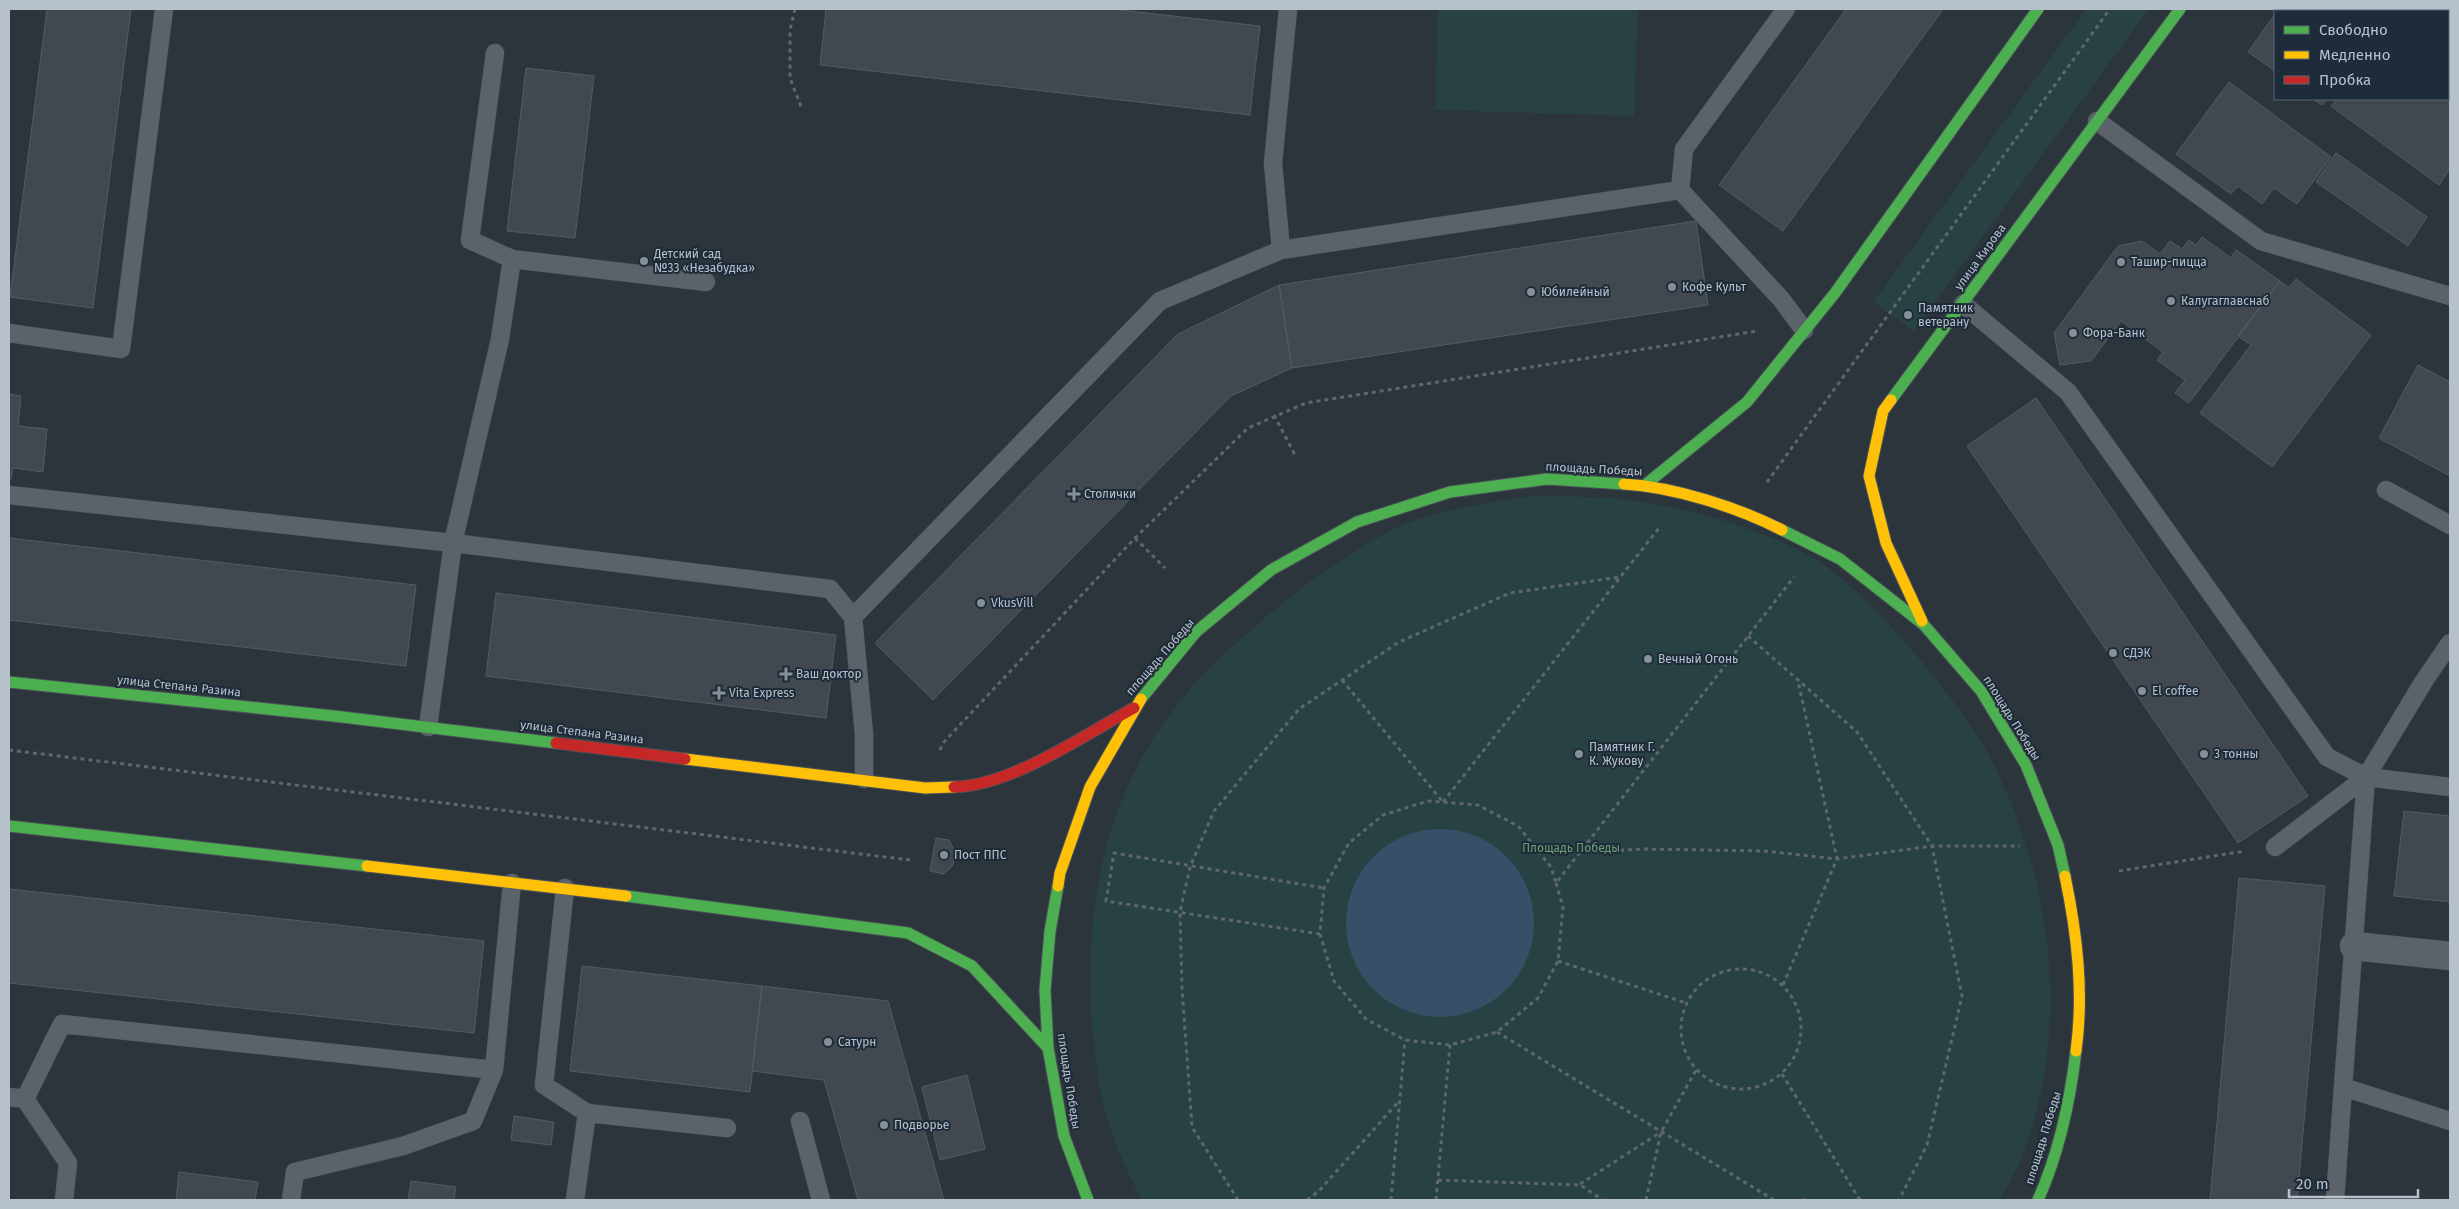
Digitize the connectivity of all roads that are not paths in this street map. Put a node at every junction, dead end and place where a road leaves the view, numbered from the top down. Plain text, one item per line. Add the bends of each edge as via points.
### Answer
1 (164, 9) edge
2 (1288, 9) edge
3 (1786, 9) edge
4 (2038, 9) edge
5 (2180, 9) edge
6 (494, 53) dead end
7 (2097, 122) junction
8 (1680, 190) junction
9 (1281, 250) junction
10 (512, 259) junction
11 (706, 282) dead end
12 (2450, 296) edge
13 (1963, 304) junction
14 (1804, 330) junction
15 (9, 333) edge
16 (1645, 485) junction
17 (2386, 490) dead end
18 (9, 495) edge
19 (2450, 525) edge
20 (453, 543) junction
21 (853, 617) junction
22 (1924, 625) junction
23 (2450, 644) edge
24 (9, 682) edge
25 (1134, 708) junction
26 (428, 727) junction
27 (2366, 777) junction
28 (864, 779) junction
29 (2450, 787) edge
30 (9, 826) edge
31 (2276, 847) road end
32 (512, 883) junction
33 (565, 888) junction
34 (2354, 946) junction
35 (2450, 956) edge
36 (1048, 1048) junction
37 (494, 1070) junction
38 (2343, 1086) junction
39 (17, 1098) edge
40 (587, 1113) junction
41 (800, 1121) dead end
42 (2450, 1121) edge
43 (728, 1128) dead end
44 (64, 1200) edge
45 (291, 1200) edge
46 (575, 1200) edge
47 (821, 1200) edge
48 (1088, 1200) edge
49 (2038, 1200) edge
50 (2335, 1200) edge

1 - 15 lane via 121,348
2 - 9 lane via 1273,163
3 - 8 lane via 1684,149
4 - 14 main road via 1835,293
5 - 7 main road, улица Кирова
6 - 10 lane via 470,240
7 - 12 lane via 2261,240
7 - 13 main road, улица Кирова
8 - 9 lane
8 - 14 lane via 1780,299
9 - 21 lane via 1160,302
10 - 11 lane
10 - 20 lane via 500,339
13 - 22 main road, улица Кирова via 1883,412 1869,476 1886,543
13 - 27 lane via 2068,392 2327,757
14 - 16 main road via 1747,402
16 - 22 main road, площадь Победы via 1746,512 1840,559
16 - 25 main road, площадь Победы via 1547,479 1450,492 1357,522 1271,570 1196,632
17 - 19 lane
18 - 20 lane
20 - 21 lane via 830,590
20 - 26 lane
21 - 28 lane via 864,734
22 - 49 main road, площадь Победы via 1981,691 2026,765 2058,846 2076,929 2081,1015 2070,1100
23 - 27 lane
24 - 26 main road, улица Степана Разина
25 - 28 main road, улица Степана Разина via 1019,771 969,786 925,788
25 - 36 main road, площадь Победы via 1090,787 1060,873 1050,931 1045,990
26 - 28 main road, улица Степана Разина
27 - 29 lane
27 - 31 lane
27 - 34 lane
30 - 32 main road
32 - 33 main road
32 - 37 lane
33 - 36 main road via 908,933 972,966
33 - 40 lane via 544,1084
34 - 35 street
34 - 38 lane
36 - 48 main road, площадь Победы via 1064,1136
37 - 39 lane via 62,1024
37 - 45 lane via 474,1121 403,1146 295,1172
38 - 42 lane
38 - 50 lane
39 - 44 lane via 68,1163
40 - 43 lane
40 - 46 lane
41 - 47 lane

